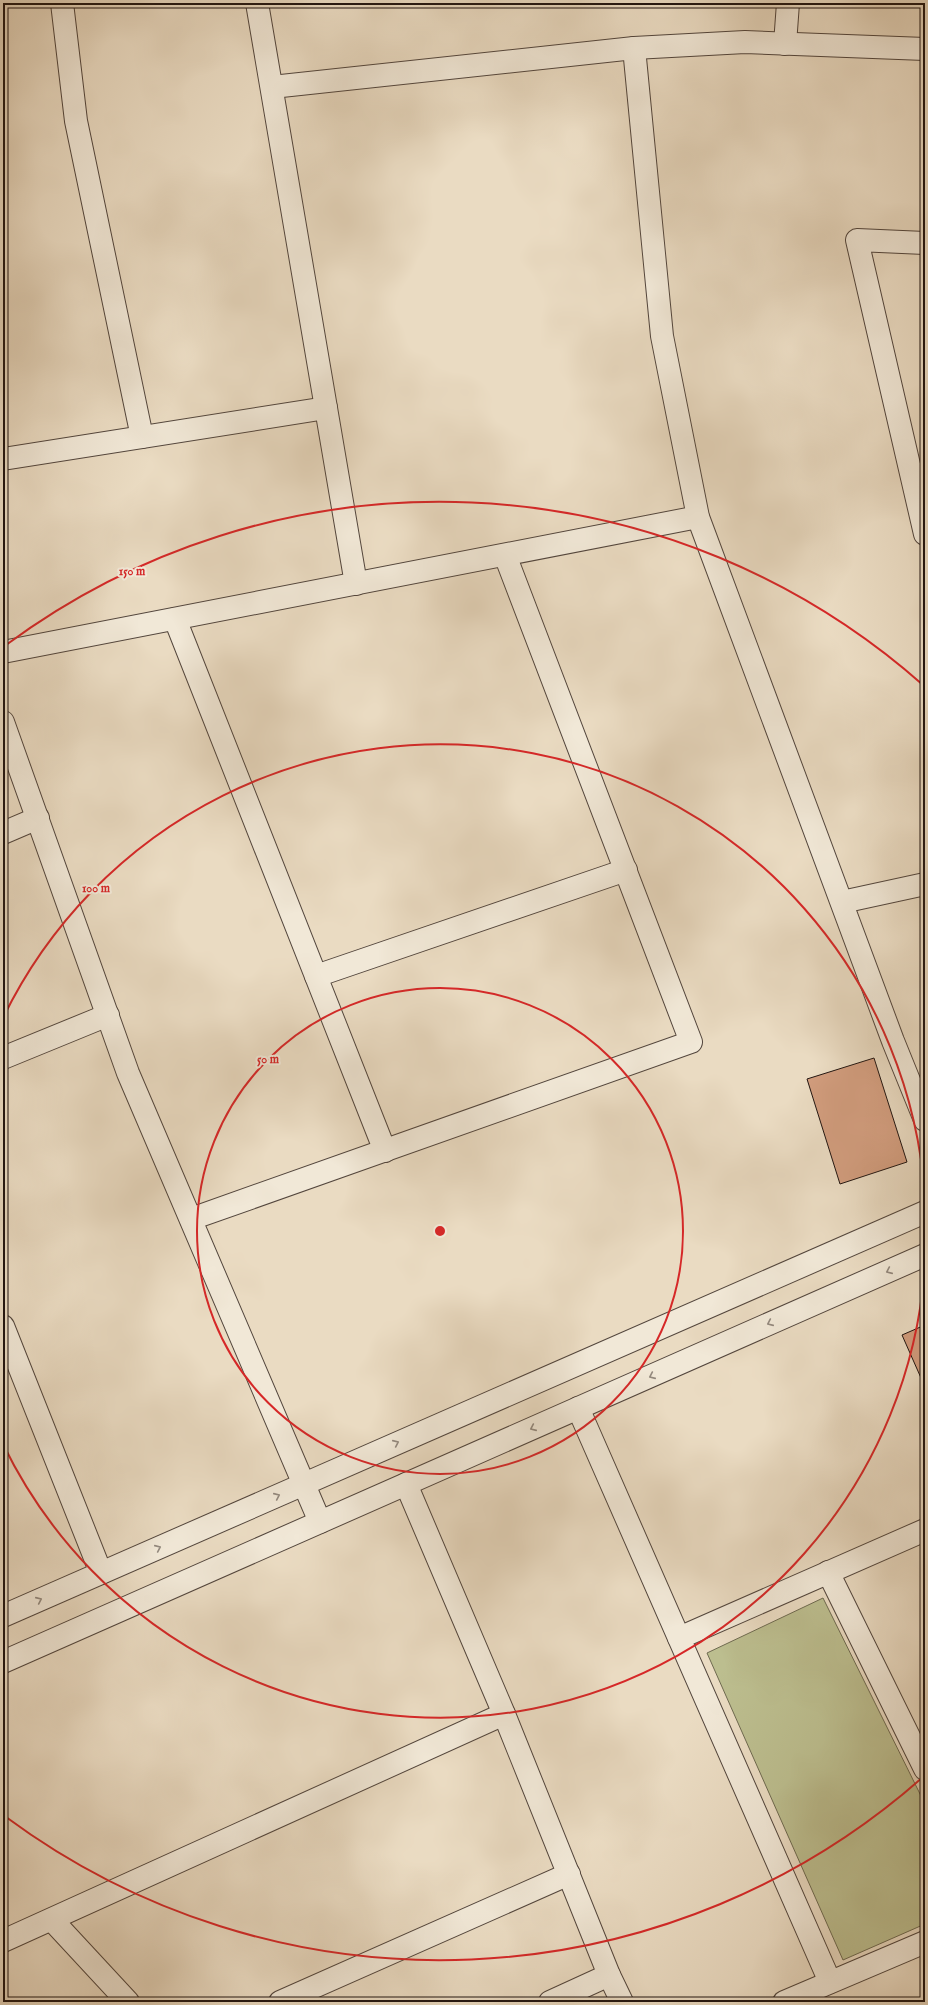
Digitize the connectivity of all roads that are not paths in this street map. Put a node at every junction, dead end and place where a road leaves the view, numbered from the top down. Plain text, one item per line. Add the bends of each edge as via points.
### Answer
1 (62, 3) edge
2 (257, 3) edge
3 (788, 3) edge
4 (785, 44) junction
5 (634, 48) junction
6 (925, 49) edge
7 (272, 87) junction
8 (925, 243) edge
9 (326, 408) junction
10 (142, 437) junction
11 (3, 459) edge
12 (698, 517) junction
13 (925, 534) edge
14 (505, 555) junction
15 (356, 584) junction
16 (175, 619) junction
17 (3, 652) edge
18 (3, 722) edge
19 (38, 818) junction
20 (3, 833) edge
21 (626, 870) junction
22 (925, 884) edge
23 (842, 902) junction
24 (316, 976) junction
25 (108, 1015) junction
26 (3, 1058) edge
27 (925, 1120) edge
28 (385, 1151) junction
29 (925, 1212) edge
30 (191, 1220) junction
31 (925, 1255) edge
32 (3, 1326) edge
33 (8, 1355) edge
34 (578, 1408) junction
35 (304, 1484) junction
36 (406, 1484) junction
37 (320, 1522) junction
38 (925, 1530) edge
39 (828, 1572) junction
40 (101, 1573) junction
41 (3, 1616) edge
42 (679, 1638) junction
43 (3, 1662) edge
44 (504, 1714) junction
45 (925, 1769) edge
46 (569, 1874) junction
47 (52, 1920) junction
48 (3, 1941) edge
49 (925, 1942) edge
50 (609, 1975) junction
51 (830, 1982) junction
52 (128, 2002) edge
53 (280, 2002) edge
54 (550, 2002) edge
55 (622, 2002) edge
56 (784, 2002) edge

1 - 10 street via 76,121
2 - 7 street
3 - 4 street
4 - 5 street via 745,42
4 - 6 street
5 - 7 street
5 - 12 street via 662,336
7 - 9 street
8 - 13 street via 857,240
9 - 10 street
9 - 15 street
10 - 11 street
12 - 14 street
12 - 23 street
14 - 15 street
14 - 21 street
15 - 16 street
16 - 17 street
16 - 24 street
18 - 19 street
19 - 20 street
19 - 25 street
21 - 24 street
21 - 28 street via 691,1042
22 - 23 street
23 - 27 street
24 - 28 street
25 - 26 street
25 - 30 street via 128,1073
28 - 30 street
35 -> 29 street
30 - 35 street
31 -> 34 street
32 - 33 street
33 - 40 street
34 -> 36 street
34 - 42 street
35 - 37 street
40 -> 35 street
36 - 37 street
36 - 44 street
37 - 43 street
38 - 39 street
39 - 42 street
39 - 45 street
41 -> 40 street
42 - 51 street
44 - 46 street
44 - 47 street
46 - 50 street
46 - 53 street
47 - 48 street
47 - 52 street
49 - 51 street
50 - 54 street
50 - 55 street
51 - 56 street

